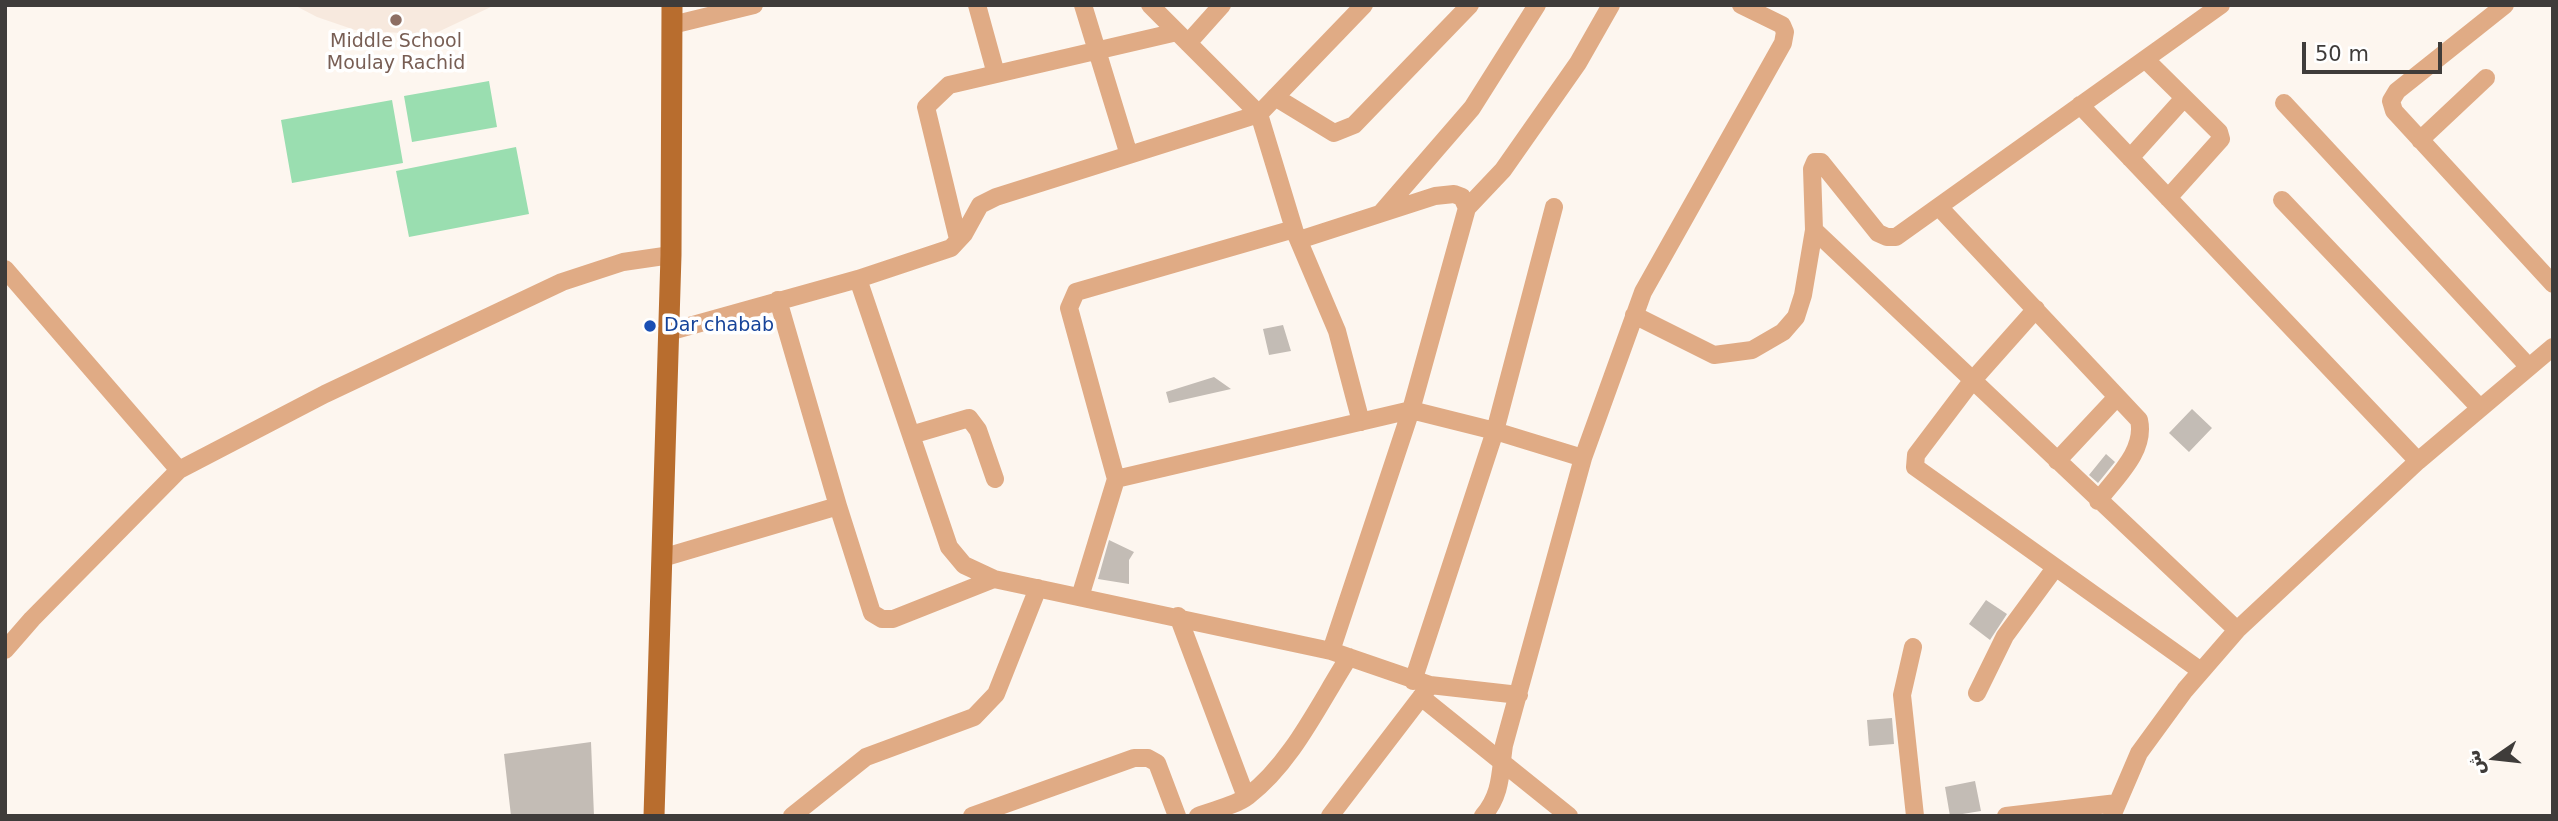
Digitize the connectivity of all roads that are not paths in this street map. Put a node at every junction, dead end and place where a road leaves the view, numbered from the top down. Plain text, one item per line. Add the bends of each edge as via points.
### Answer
1 (754, 5) edge
2 (977, 5) edge
3 (1083, 5) edge
4 (1150, 5) edge
5 (1222, 5) edge
6 (1364, 5) edge
7 (1470, 5) edge
8 (1537, 5) edge
9 (1611, 5) edge
10 (1741, 5) edge
11 (2221, 5) edge
12 (2505, 5) edge
13 (672, 15) edge
14 (1182, 37) junction
15 (1097, 51) junction
16 (2145, 59) junction
17 (996, 74) junction
18 (2486, 78) dead end
19 (1275, 97) junction
20 (2184, 98) junction
21 (2284, 103) dead end
22 (2080, 105) junction
23 (1259, 114) junction
24 (2420, 139) junction
25 (1129, 155) junction
26 (2130, 158) junction
27 (2168, 198) junction
28 (2282, 200) dead end
29 (1554, 207) dead end
30 (1939, 207) junction
31 (1467, 208) junction
32 (1380, 214) junction
33 (1814, 230) junction
34 (1296, 234) junction
35 (958, 239) junction
36 (671, 255) junction
37 (5, 269) edge
38 (858, 279) junction
39 (2553, 284) edge
40 (778, 300) junction
41 (2035, 309) junction
42 (1634, 315) junction
43 (668, 332) junction
44 (2553, 347) edge
45 (2529, 367) junction
46 (1972, 381) junction
47 (2117, 397) junction
48 (2480, 408) junction
49 (1411, 410) junction
50 (1361, 422) junction
51 (1495, 431) junction
52 (911, 435) junction
53 (1583, 458) junction
54 (2057, 461) junction
55 (2418, 461) junction
56 (179, 470) junction
57 (995, 479) dead end
58 (1116, 479) junction
59 (2098, 501) junction
60 (838, 506) junction
61 (662, 558) junction
62 (2055, 568) junction
63 (995, 579) junction
64 (1038, 588) junction
65 (1080, 597) junction
66 (1178, 616) junction
67 (2237, 630) junction
68 (1913, 647) dead end
69 (5, 650) edge
70 (1331, 650) junction
71 (1349, 657) junction
72 (2201, 671) junction
73 (1422, 688) junction
74 (1977, 693) dead end
75 (1520, 695) junction
76 (1502, 762) junction
77 (1246, 797) junction
78 (2114, 809) edge
79 (995, 812) edge
80 (654, 816) edge
81 (792, 816) edge
82 (972, 816) edge
83 (1177, 816) edge
84 (1198, 816) edge
85 (1330, 816) edge
86 (1483, 816) edge
87 (1569, 816) edge
88 (1915, 816) edge
89 (2006, 816) edge

1 - 13 street
2 - 17 street
3 - 15 street
4 - 14 street
5 - 14 street
6 - 19 street
7 - 19 street via 1343,131 1334,133
8 - 32 street via 1472,108
9 - 31 street via 1578,63 1503,170
10 - 42 street via 1782,25 1783,43
11 - 16 street
12 - 24 street via 2392,95 2394,111
13 - 36 main road
14 - 15 street
14 - 23 street
15 - 17 street
15 - 25 street
16 - 20 street
16 - 22 street
17 - 35 street via 949,85 926,107
18 - 24 street
19 - 23 street
20 - 26 street
20 - 27 street via 2221,139
21 - 45 street
22 - 26 street
22 - 30 street
23 - 25 street
23 - 34 street
24 - 39 street
25 - 35 street via 996,197 980,205
26 - 27 street
27 - 55 street
28 - 48 street
29 - 51 street
30 - 33 street via 1904,233 1887,237 1878,233 1821,162 1815,162
30 - 41 street
31 - 32 street via 1462,197 1454,194
31 - 49 street
32 - 34 street
33 - 42 street via 1796,317 1783,332 1752,350 1714,355
33 - 46 street
34 - 50 street via 1337,331
34 - 58 street via 1076,292 1070,299
35 - 38 street via 951,248
36 - 43 main road
36 - 56 street via 624,262 562,282 325,394
37 - 56 street
38 - 40 street
38 - 52 street
40 - 43 street
40 - 60 street
41 - 46 street
41 - 47 street
42 - 53 street
43 - 61 main road
44 - 45 street
45 - 48 street
46 - 54 street
46 - 62 street via 1916,455 1915,467
47 - 54 street
47 - 59 street via 2139,421 2142,435
48 - 55 street
49 - 50 street
49 - 51 street
49 - 70 street
50 - 58 street
51 - 53 street
51 - 73 street
52 - 57 street via 968,418 978,430
52 - 63 street via 949,547 964,565
53 - 75 street
54 - 59 street
55 - 67 street
56 - 69 street
58 - 65 street
59 - 67 street
60 - 61 street
60 - 63 street via 872,613 881,619 893,619
61 - 80 main road
62 - 72 street
62 - 74 street via 2005,636
63 - 64 street
64 - 65 street
64 - 81 street via 987,707 974,717 866,757
65 - 66 street
66 - 70 street
66 - 77 street
67 - 72 street
68 - 88 street via 1902,695
70 - 71 street
71 - 73 street
71 - 77 street via 1288,752
72 - 78 street via 2139,753
73 - 75 street
73 - 76 street
73 - 85 street
75 - 76 street
76 - 86 street via 1501,784
76 - 87 street
77 - 84 street
78 - 89 street
79 - 82 street
79 - 83 street via 1134,758 1147,758 1157,763

